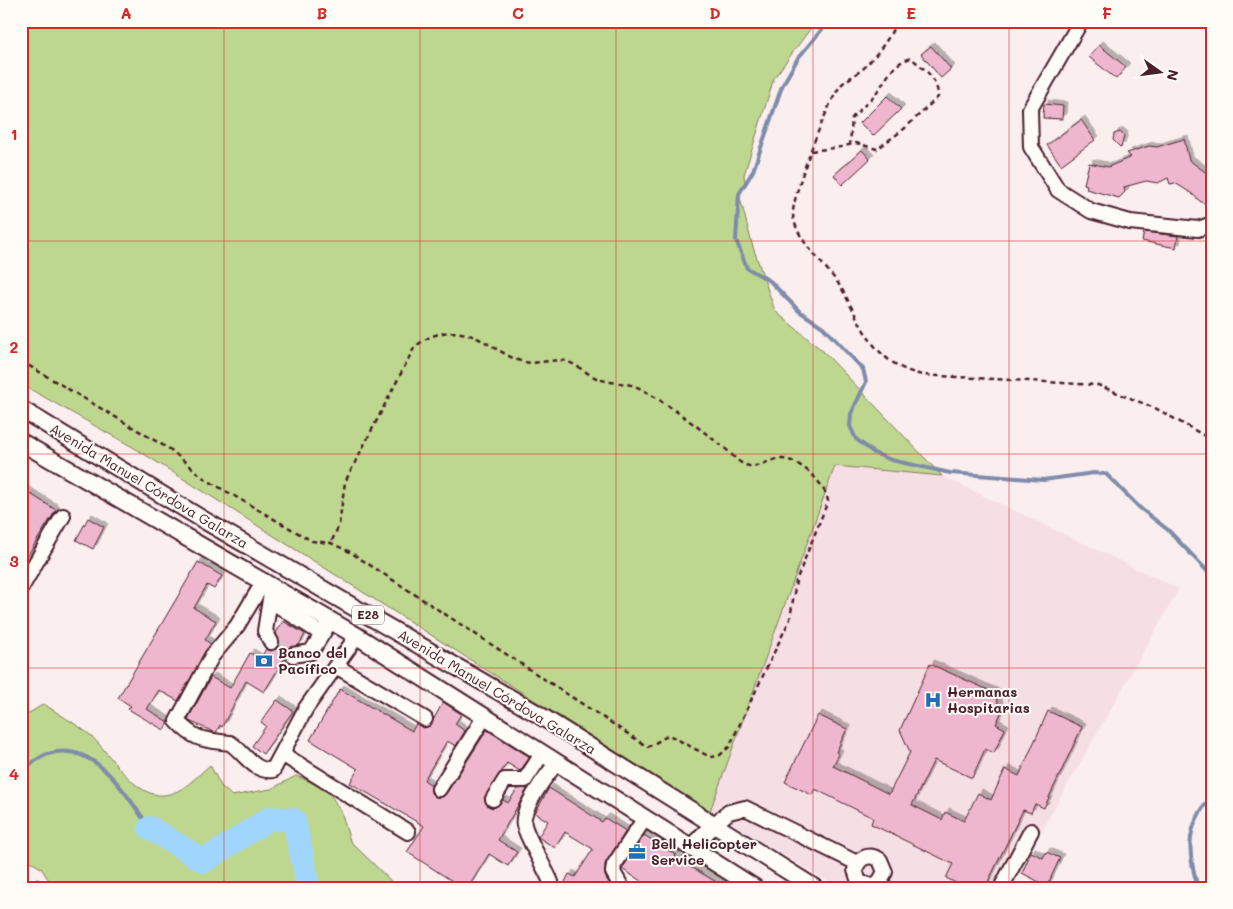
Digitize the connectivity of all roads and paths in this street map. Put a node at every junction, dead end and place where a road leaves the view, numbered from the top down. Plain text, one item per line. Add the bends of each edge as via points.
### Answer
1 (896, 21) edge
2 (1080, 21) edge
3 (850, 144) junction
4 (811, 150) junction
5 (1212, 224) edge
6 (21, 361) edge
7 (21, 409) edge
8 (52, 428) junction
9 (1212, 440) edge
10 (21, 442) edge
11 (39, 452) junction
12 (63, 516) dead end
13 (202, 519) junction
14 (190, 540) junction
15 (331, 543) junction
16 (21, 588) edge
17 (268, 589) junction
18 (326, 628) junction
19 (357, 636) junction
20 (271, 642) dead end
21 (293, 655) dead end
22 (336, 666) junction
23 (485, 716) junction
24 (425, 719) dead end
25 (282, 754) junction
26 (542, 754) junction
27 (557, 763) junction
28 (439, 789) dead end
29 (493, 799) dead end
30 (645, 818) junction
31 (713, 824) junction
32 (1031, 831) dead end
33 (408, 832) dead end
34 (691, 848) junction
35 (857, 863) junction
36 (38, 879) dead end
37 (882, 886) edge
38 (33, 888) edge
39 (552, 888) edge
40 (622, 888) edge
41 (755, 888) edge
42 (815, 888) edge
43 (1001, 888) edge

1 - 4 path via 893,31 863,68 842,84 832,98
2 - 5 street via 1030,109 1031,147 1058,190 1091,211 1130,222 1198,228
3 - 3 path via 877,149 904,129 938,97 933,77 911,58 901,61 876,94 852,118
3 - 4 path
4 - 9 path via 793,214 800,233 838,282 868,340 891,362 905,371 922,375 1098,384 1157,409
6 - 15 path via 171,450 206,479 312,541
7 - 8 main road, Avenida Manuel Córdova Galarza / E28
8 - 11 main road
8 - 13 main road, Avenida Manuel Córdova Galarza / E28
10 - 11 main road, Avenida Manuel Córdova Galarza / E28
11 - 14 main road, Avenida Manuel Córdova Galarza / E28
12 - 16 street
13 - 14 main road
13 - 31 main road, Avenida Manuel Córdova Galarza / E28 via 536,713
14 - 17 main road, Avenida Manuel Córdova Galarza / E28
15 - 15 path via 377,569 640,744 648,747 669,736 710,757 719,756 729,747 790,619 796,581 828,501 822,485 797,464 786,459 758,466 740,463 696,426 628,382 599,379 566,361 524,362 466,334 451,333 432,335 414,348 345,482 339,525
17 - 18 main road, Avenida Manuel Córdova Galarza / E28
17 - 20 street via 265,632
17 - 25 street via 212,656 177,721 190,733 209,742 230,743 249,761 266,771 273,770
18 - 19 main road, Avenida Manuel Córdova Galarza / E28
18 - 21 street via 311,652
19 - 22 street
19 - 23 main road, Avenida Manuel Córdova Galarza / E28
22 - 24 street
22 - 25 street via 306,708
23 - 26 main road, Avenida Manuel Córdova Galarza / E28
23 - 28 street
25 - 33 street
26 - 27 main road, Avenida Manuel Córdova Galarza / E28
26 - 29 street via 525,780 505,780
27 - 30 main road, Avenida Manuel Córdova Galarza / E28
27 - 39 street via 547,774 523,824
30 - 34 main road, Avenida Manuel Córdova Galarza / E28
30 - 40 street via 614,865 613,872
31 - 34 main road
31 - 35 street via 729,812 745,808
31 - 42 main road, Avenida Manuel Córdova Galarza / E28
32 - 43 street
34 - 41 main road, Avenida Manuel Córdova Galarza / E28
35 - 37 street via 854,870 859,882
35 - 37 street via 868,856 880,860 884,872
36 - 38 path

